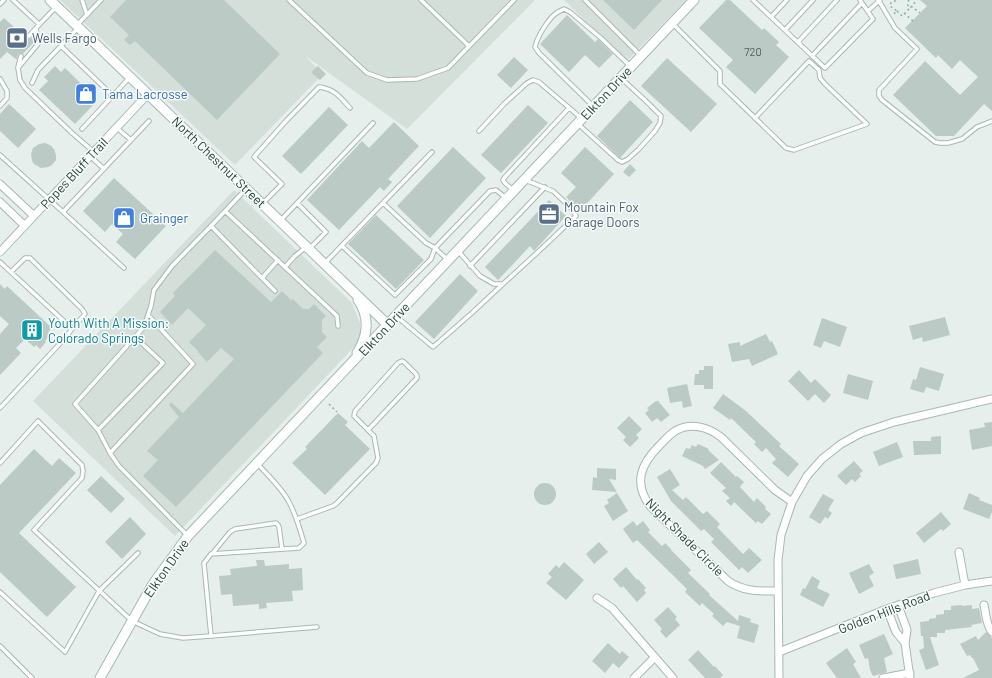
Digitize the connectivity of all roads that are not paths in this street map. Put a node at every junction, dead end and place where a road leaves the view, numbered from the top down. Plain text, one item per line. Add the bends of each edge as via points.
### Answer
1 (4, 0) edge
2 (13, 0) edge
3 (82, 0) edge
4 (101, 0) edge
5 (289, 0) edge
6 (421, 0) edge
7 (514, 0) edge
8 (585, 0) edge
9 (694, 0) edge
10 (753, 0) edge
11 (761, 0) edge
12 (787, 0) edge
13 (813, 0) edge
14 (838, 0) edge
15 (879, 0) edge
16 (861, 1) edge
17 (53, 3) edge
18 (0, 4) edge
19 (757, 4) junction
20 (868, 11) junction
21 (87, 15) junction
22 (771, 17) junction
23 (672, 23) junction
24 (39, 24) junction
25 (78, 26) junction
26 (36, 28) junction
27 (784, 30) junction
28 (29, 36) dead end
29 (798, 42) junction
30 (61, 46) junction
31 (469, 46) junction
32 (21, 56) dead end
33 (641, 56) junction
34 (812, 56) junction
35 (632, 67) junction
36 (18, 68) junction
37 (130, 77) junction
38 (621, 78) junction
39 (0, 79) edge
40 (32, 83) dead end
41 (148, 94) junction
42 (113, 96) junction
43 (0, 106) edge
44 (594, 107) junction
45 (350, 108) dead end
46 (569, 108) junction
47 (754, 118) junction
48 (580, 121) junction
49 (992, 121) edge
50 (149, 122) dead end
51 (373, 123) dead end
52 (116, 128) junction
53 (82, 129) dead end
54 (479, 131) dead end
55 (131, 140) junction
56 (432, 152) dead end
57 (0, 154) edge
58 (92, 154) junction
59 (104, 169) junction
60 (525, 180) junction
61 (0, 184) edge
62 (545, 187) junction
63 (246, 189) junction
64 (514, 191) junction
65 (50, 199) junction
66 (507, 199) junction
67 (0, 202) edge
68 (297, 203) junction
69 (383, 203) junction
70 (262, 204) junction
71 (225, 211) junction
72 (63, 212) junction
73 (34, 216) junction
74 (280, 221) junction
75 (25, 226) junction
76 (211, 226) junction
77 (342, 246) junction
78 (307, 248) junction
79 (435, 248) junction
80 (458, 251) junction
81 (0, 252) edge
82 (278, 260) junction
83 (449, 261) junction
84 (0, 262) edge
85 (325, 264) junction
86 (470, 266) junction
87 (285, 267) junction
88 (124, 268) dead end
89 (11, 272) junction
90 (262, 278) junction
91 (503, 284) junction
92 (347, 286) junction
93 (275, 291) dead end
94 (148, 315) junction
95 (396, 316) junction
96 (388, 325) junction
97 (338, 326) dead end
98 (71, 330) junction
99 (135, 337) junction
100 (348, 367) junction
101 (992, 399) edge
102 (0, 408) edge
103 (98, 430) junction
104 (368, 430) junction
105 (110, 453) junction
106 (0, 463) edge
107 (257, 463) junction
108 (792, 502) junction
109 (297, 519) junction
110 (188, 536) junction
111 (282, 549) junction
112 (959, 552) dead end
113 (138, 553) dead end
114 (211, 554) junction
115 (992, 581) edge
116 (965, 585) junction
117 (99, 591) junction
118 (778, 591) junction
119 (0, 592) edge
120 (597, 598) dead end
121 (984, 605) dead end
122 (898, 606) junction
123 (887, 609) junction
124 (132, 621) junction
125 (317, 628) dead end
126 (992, 632) edge
127 (211, 636) junction
128 (905, 643) junction
129 (0, 646) edge
130 (779, 652) junction
131 (655, 657) junction
132 (910, 676) edge
133 (32, 678) edge
134 (100, 678) edge
135 (634, 678) edge
136 (673, 678) edge
137 (780, 678) edge
138 (883, 678) edge

1 - 18 lane
2 - 24 lane
3 - 21 lane
4 - 21 lane
5 - 31 lane via 367,73 387,80 417,79 448,68
6 - 31 lane
7 - 31 lane
8 - 33 lane
9 - 23 street, Elkton Drive
10 - 19 lane
11 - 19 lane
12 - 22 lane
13 - 27 lane
14 - 29 lane
15 - 20 lane
15 - 49 lane via 895,28 917,50 879,90 882,100 935,142 940,143 962,139 977,127
16 - 20 lane
16 - 34 lane
17 - 24 lane
17 - 25 street, North Chestnut Street
19 - 22 lane
20 - 34 lane via 873,19 825,68
21 - 25 lane
22 - 27 lane
23 - 33 street, Elkton Drive
23 - 47 lane via 720,71 720,84
24 - 26 lane
25 - 30 lane
25 - 37 street, North Chestnut Street
26 - 28 lane
26 - 36 lane via 38,44
27 - 29 lane
29 - 34 lane
30 - 40 lane via 38,70
30 - 42 lane
32 - 36 lane
33 - 35 street, Elkton Drive
35 - 38 street, Elkton Drive
35 - 44 lane via 570,12 564,9 550,19 535,47
36 - 58 lane via 20,80 25,88
37 - 41 street, North Chestnut Street
37 - 42 lane
38 - 44 street, Elkton Drive
38 - 48 lane via 661,116 655,131 639,150 622,162
39 - 43 lane via 7,91 7,98
41 - 52 street, Popes Bluff Trail
41 - 63 street, North Chestnut Street
42 - 53 lane
44 - 48 street, Elkton Drive
45 - 70 lane via 336,93 319,87 286,121 254,157 282,184
46 - 48 lane
46 - 54 lane via 539,82 533,80 504,104
46 - 64 lane via 503,180
47 - 47 lane via 786,148 794,150 868,124 825,84 820,78 819,70 809,61
48 - 60 street, Elkton Drive
50 - 55 lane
51 - 68 lane
52 - 55 lane
52 - 58 street, Popes Bluff Trail
55 - 59 lane
56 - 69 lane
57 - 65 lane
58 - 59 lane
58 - 65 street, Popes Bluff Trail
59 - 72 lane
60 - 62 lane
60 - 64 street, Elkton Drive
61 - 73 street
62 - 86 lane
62 - 91 lane via 553,191 576,216
63 - 70 street, North Chestnut Street
63 - 71 lane
64 - 66 street, Elkton Drive
65 - 72 lane
65 - 73 street, Popes Bluff Trail
66 - 79 lane via 496,190 490,191
66 - 80 street, Elkton Drive
67 - 75 street
68 - 74 lane
68 - 78 lane via 326,232
69 - 77 lane
69 - 79 lane via 426,243
70 - 74 street, North Chestnut Street
71 - 76 lane
71 - 82 lane
72 - 88 lane
73 - 75 street, Popes Bluff Trail
74 - 78 street, North Chestnut Street
75 - 81 street, Popes Bluff Trail
76 - 90 lane
76 - 94 lane via 172,266 154,290
77 - 79 lane via 395,295 431,259
77 - 85 lane
78 - 85 street, North Chestnut Street
78 - 87 lane via 294,256
79 - 83 lane
80 - 83 street, Elkton Drive
80 - 86 lane
82 - 87 lane
82 - 90 lane
83 - 95 street, Elkton Drive
84 - 89 lane
85 - 92 street, North Chestnut Street
86 - 91 lane via 494,284
87 - 97 lane via 337,316
89 - 98 lane
89 - 98 lane via 25,258 30,258 85,314
90 - 93 lane
91 - 95 lane via 433,347
92 - 96 street, North Chestnut Street
92 - 100 street via 361,304 366,326 360,350
94 - 99 lane via 144,327
94 - 105 lane via 193,364
95 - 96 street, Elkton Drive
96 - 100 street, Elkton Drive
98 - 102 lane
99 - 103 lane via 75,404
99 - 103 lane via 163,363
100 - 107 street, Elkton Drive
101 - 108 street via 894,422 861,433 822,459 807,476
103 - 105 lane
104 - 104 lane via 354,416 355,411 400,362 404,362 417,378
104 - 109 lane via 375,439 378,458 376,463 336,504
105 - 110 lane via 119,466
106 - 117 lane via 38,421 82,465 82,478 34,530
107 - 109 lane via 289,501
107 - 110 street, Elkton Drive
108 - 118 street via 778,560
108 - 118 street, Night Shade Circle via 775,490 715,432 700,427 684,427 669,436 647,459 641,475 643,492 650,506 728,581 748,590
109 - 111 lane via 304,543 299,548
110 - 124 street, Elkton Drive via 153,584
111 - 114 lane
111 - 114 lane via 279,527 276,524 235,529
112 - 116 street
113 - 117 lane
114 - 127 lane via 204,563
115 - 116 street, Golden Hills Road
116 - 122 street, Golden Hills Road
117 - 119 lane via 65,652
117 - 124 lane
118 - 130 street
120 - 131 street via 612,608
121 - 126 street via 987,625
122 - 123 street, Golden Hills Road
122 - 128 street via 907,630
123 - 128 street via 896,632
123 - 130 street, Golden Hills Road
124 - 127 lane via 160,634 182,638
124 - 134 street, Elkton Drive
125 - 127 lane
128 - 132 street
129 - 133 lane
130 - 137 street
131 - 135 street
131 - 136 street
132 - 138 street

